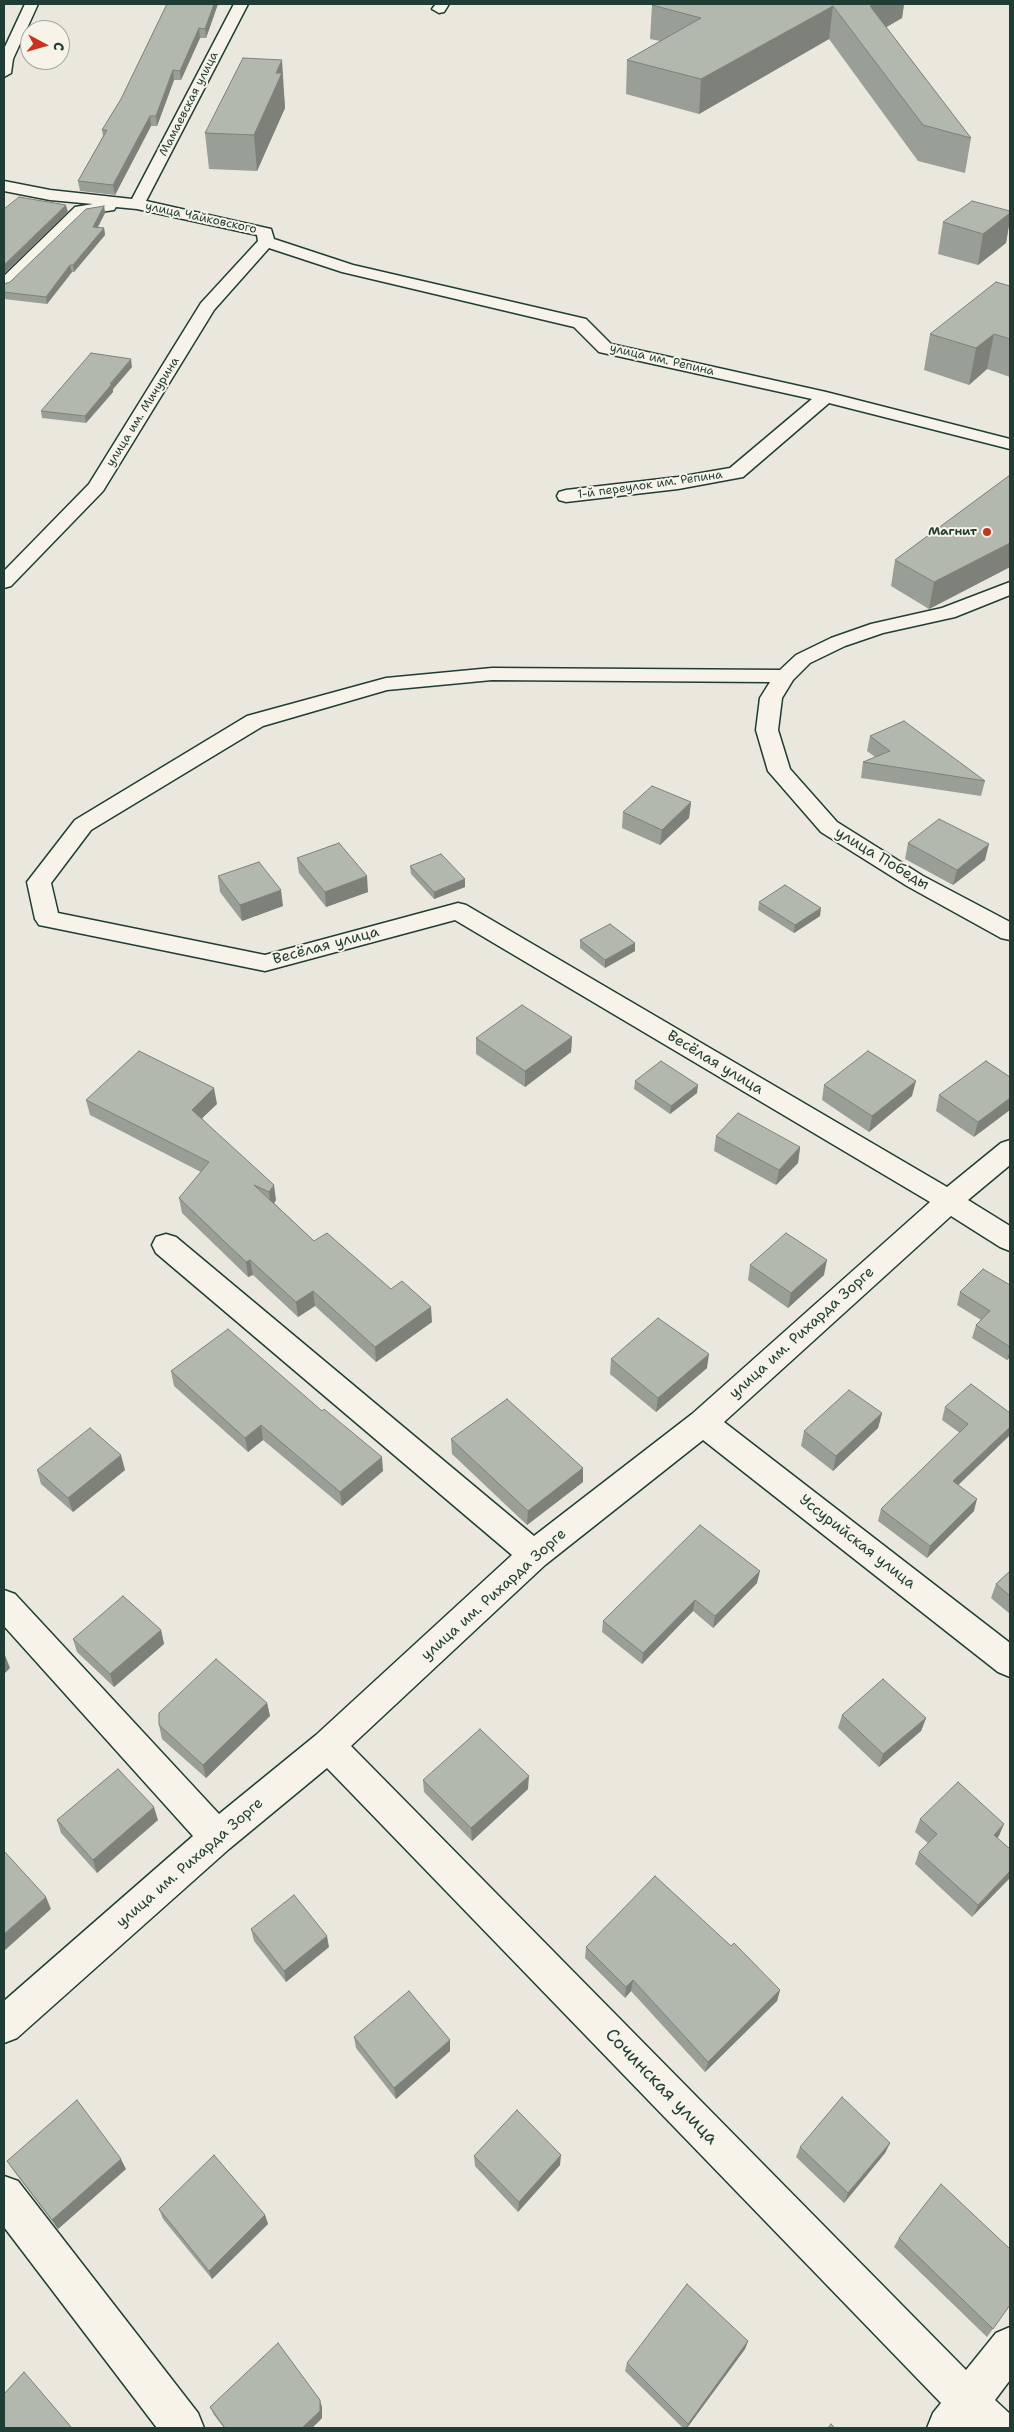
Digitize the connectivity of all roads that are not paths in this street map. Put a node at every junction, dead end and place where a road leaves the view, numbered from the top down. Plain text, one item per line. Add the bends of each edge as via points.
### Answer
1 (31, 4) edge
2 (241, 4) edge
3 (4, 72) edge
4 (4, 186) edge
5 (137, 204) junction
6 (265, 237) junction
7 (4, 285) edge
8 (826, 397) junction
9 (1010, 444) edge
10 (566, 496) dead end
11 (4, 582) edge
12 (1010, 588) edge
13 (785, 676) junction
14 (1010, 932) edge
15 (1010, 1150) edge
16 (949, 1201) junction
17 (1010, 1240) edge
18 (166, 1245) dead end
19 (704, 1422) junction
20 (534, 1555) junction
21 (4, 1604) edge
22 (1010, 1662) edge
23 (328, 1746) junction
24 (217, 1837) junction
25 (4, 2025) edge
26 (4, 2195) edge
27 (1010, 2347) edge
28 (970, 2419) edge
29 (183, 2428) edge

1 - 3 street via 6,59
2 - 5 street, Мамаевская улица
4 - 5 street via 50,195
5 - 6 street, улица Чайковского
5 - 7 street via 81,210
6 - 8 street, улица им. Репина via 348,269 580,324 604,348
6 - 11 street, улица им. Мичурина via 207,307 96,487
8 - 9 street, улица им. Репина
8 - 10 street, 1-й переулок им. Репина via 736,473
12 - 13 street, улица Победы via 948,613 878,628 838,642 803,658
13 - 14 street, улица Победы via 771,698 767,730 779,771 829,827 915,881
13 - 16 street, Весёлая улица via 492,674 386,684 255,721 83,825 39,882 47,920 265,963 458,911
15 - 16 street, улица им. Рихарда Зорге
16 - 17 street, Весёлая улица
16 - 19 street, улица им. Рихарда Зорге
18 - 20 street
19 - 20 street, улица им. Рихарда Зорге
19 - 22 street, Уссурийская улица
20 - 23 street, улица им. Рихарда Зорге
21 - 24 street
23 - 24 street, улица им. Рихарда Зорге
23 - 28 street, Сочинская улица
24 - 25 street, улица им. Рихарда Зорге
26 - 29 street
27 - 28 street

